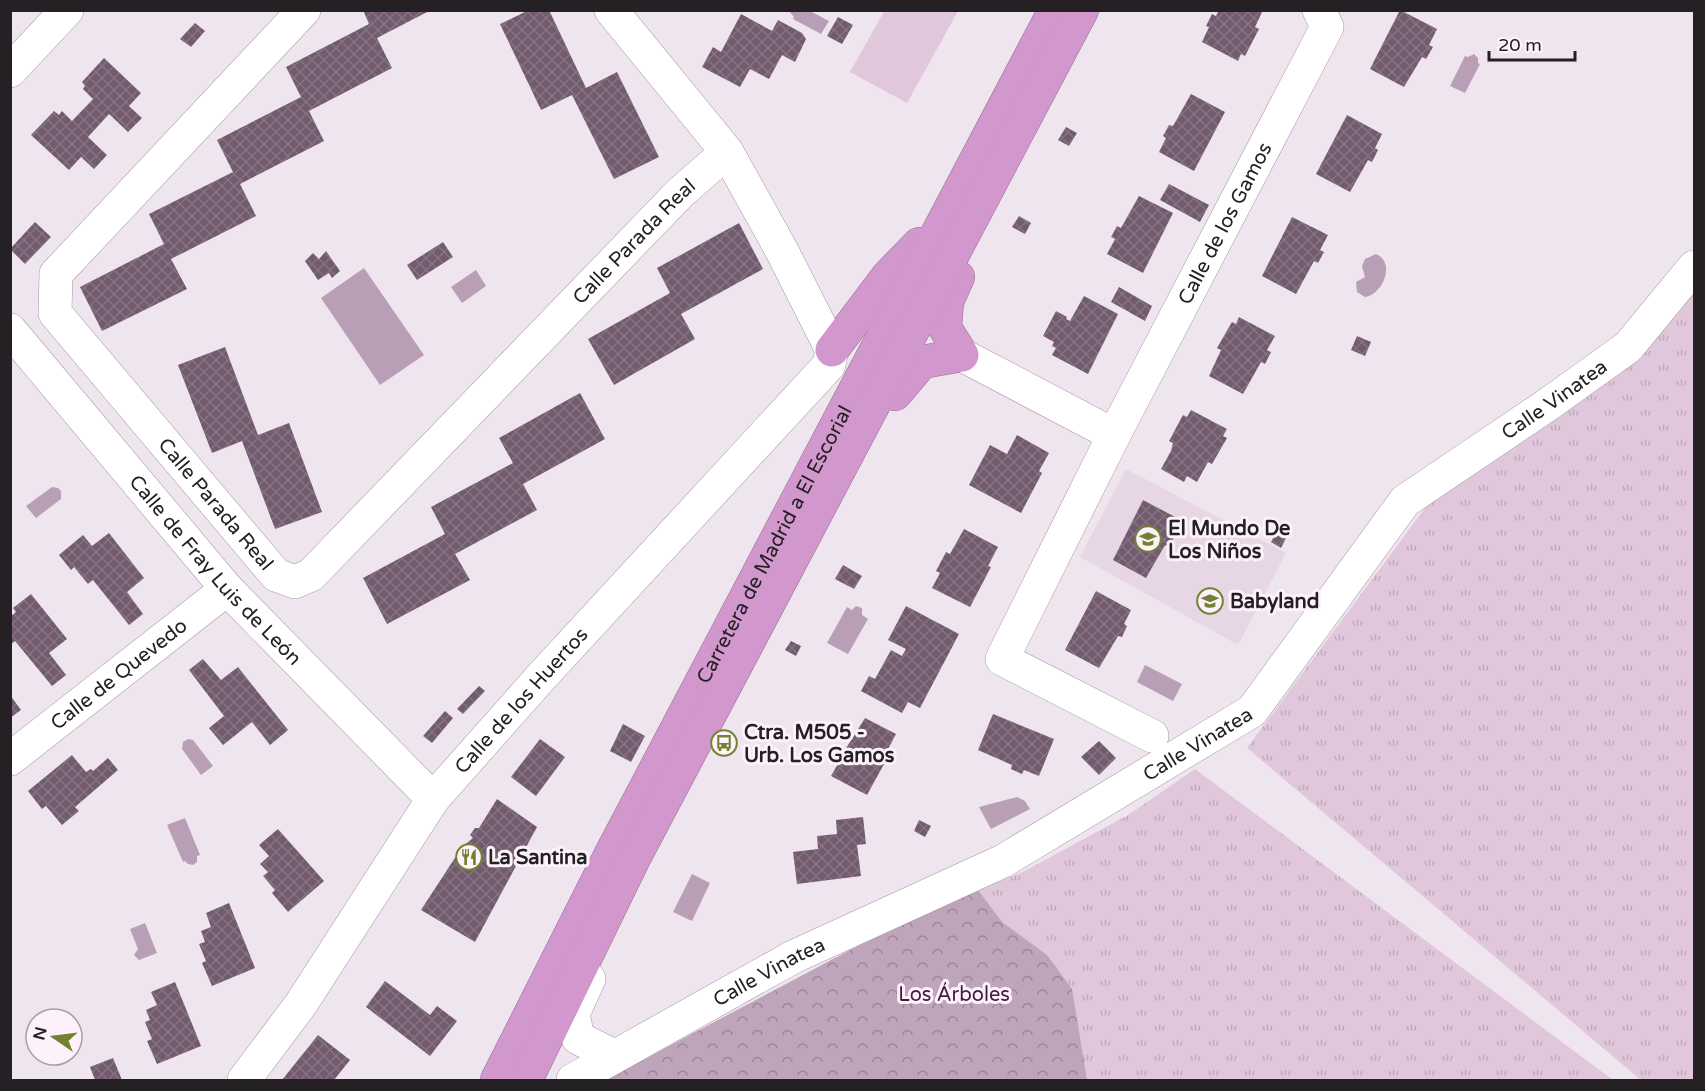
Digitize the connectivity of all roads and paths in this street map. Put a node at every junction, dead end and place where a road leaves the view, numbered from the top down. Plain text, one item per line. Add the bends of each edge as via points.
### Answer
1 (67, 10) edge
2 (304, 10) edge
3 (611, 10) edge
4 (1055, 10) edge
5 (1083, 10) edge
6 (1319, 10) edge
7 (10, 71) edge
8 (727, 152) junction
9 (1007, 153) junction
10 (947, 215) junction
11 (1695, 267) edge
12 (10, 330) edge
13 (832, 350) junction
14 (962, 355) junction
15 (1114, 435) junction
16 (854, 445) junction
17 (227, 589) junction
18 (1152, 736) dead end
19 (10, 759) edge
20 (433, 799) junction
21 (633, 860) junction
22 (614, 1056) junction
23 (244, 1080) edge
24 (497, 1080) edge
25 (526, 1080) edge
26 (573, 1080) edge

1 - 7 street
2 - 8 street, Calle Parada Real via 56,274 55,313 276,575 295,582 310,575 680,193
3 - 8 street
4 - 10 highway, Carretera de Madrid a El Escorial
5 - 9 highway, Carretera de Madrid a El Escorial
6 - 15 street, Calle de los Gamos via 1327,27
8 - 13 street
9 - 14 highway via 985,221 947,302 945,328
9 - 16 highway, Carretera de Madrid a El Escorial
10 - 13 highway via 888,276
10 - 24 highway, Carretera de Madrid a El Escorial via 613,849
11 - 22 street, Calle Vinatea via 1628,347 1406,501 1252,711 1003,861 793,957
12 - 17 street, Calle de Fray Luis de León
13 - 20 street, Calle de los Huertos via 829,365
14 - 15 street
14 - 16 highway via 922,362
15 - 18 street, Calle de los Gamos via 1002,659
16 - 21 highway, Carretera de Madrid a El Escorial
17 - 19 street, Calle de Quevedo
17 - 20 street, Calle de Fray Luis de León
20 - 23 street, Calle de los Huertos via 301,1004
21 - 22 street via 612,929 573,1014 578,1038
21 - 25 highway, Carretera de Madrid a El Escorial
22 - 26 street, Calle Vinatea

